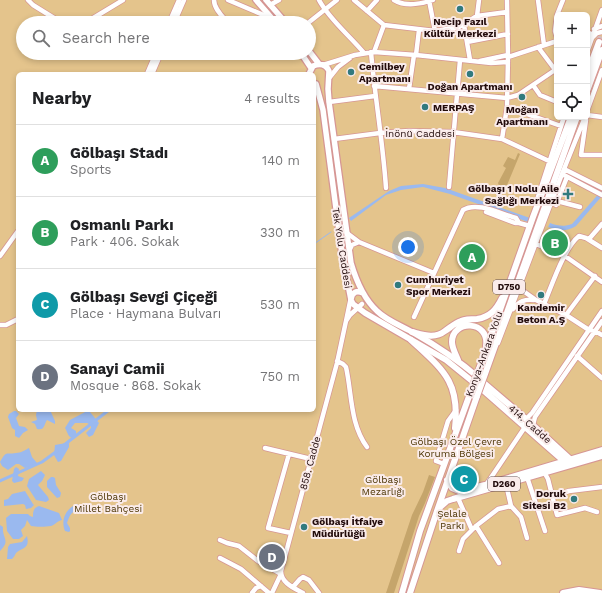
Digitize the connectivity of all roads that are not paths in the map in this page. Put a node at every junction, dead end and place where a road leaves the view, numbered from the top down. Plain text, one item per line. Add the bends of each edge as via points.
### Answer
1 (123, 0) edge
2 (179, 0) edge
3 (184, 0) edge
4 (214, 0) edge
5 (228, 0) edge
6 (256, 0) edge
7 (266, 0) edge
8 (279, 0) edge
9 (319, 0) edge
10 (337, 0) edge
11 (354, 0) edge
12 (377, 0) edge
13 (394, 0) edge
14 (431, 0) edge
15 (479, 0) edge
16 (507, 0) edge
17 (538, 0) edge
18 (563, 0) edge
19 (28, 1) edge
20 (270, 5) junction
21 (324, 10) junction
22 (602, 10) edge
23 (366, 12) junction
24 (507, 12) junction
25 (558, 12) edge
26 (51, 16) edge
27 (97, 16) edge
28 (172, 16) edge
29 (177, 16) edge
30 (222, 16) edge
31 (263, 16) edge
32 (270, 16) edge
33 (280, 16) edge
34 (316, 16) edge
35 (477, 16) junction
36 (600, 16) junction
37 (602, 22) edge
38 (384, 25) junction
39 (464, 25) junction
40 (602, 26) edge
41 (595, 29) junction
42 (419, 30) junction
43 (435, 30) junction
44 (590, 31) edge
45 (602, 32) edge
46 (508, 34) junction
47 (590, 34) edge
48 (592, 38) junction
49 (467, 42) junction
50 (554, 42) edge
51 (599, 42) dead end
52 (544, 45) junction
53 (538, 47) junction
54 (588, 48) edge
55 (602, 50) edge
56 (364, 52) junction
57 (372, 52) junction
58 (355, 55) junction
59 (415, 55) junction
60 (508, 58) junction
61 (316, 59) edge
62 (153, 60) edge
63 (158, 60) edge
64 (304, 60) edge
65 (460, 60) junction
66 (470, 60) junction
67 (321, 64) junction
68 (590, 66) edge
69 (554, 68) edge
70 (602, 70) edge
71 (148, 72) edge
72 (153, 72) edge
73 (309, 72) edge
74 (554, 72) edge
75 (601, 78) edge
76 (329, 79) junction
77 (316, 83) edge
78 (590, 84) edge
79 (533, 85) junction
80 (316, 86) edge
81 (374, 86) junction
82 (409, 89) junction
83 (457, 93) junction
84 (375, 96) junction
85 (507, 98) junction
86 (554, 101) edge
87 (329, 102) junction
88 (590, 104) edge
89 (507, 107) junction
90 (590, 117) edge
91 (602, 117) edge
92 (563, 120) edge
93 (570, 120) edge
94 (576, 120) edge
95 (584, 120) edge
96 (585, 120) edge
97 (561, 126) junction
98 (453, 132) junction
99 (380, 133) junction
100 (334, 139) junction
101 (502, 139) junction
102 (602, 155) edge
103 (549, 161) junction
104 (562, 168) junction
105 (564, 176) junction
106 (449, 187) dead end
107 (601, 187) edge
108 (386, 188) dead end
109 (596, 192) junction
110 (602, 195) edge
111 (580, 207) dead end
112 (533, 217) junction
113 (602, 224) edge
114 (530, 226) junction
115 (347, 233) junction
116 (16, 235) edge
117 (589, 239) junction
118 (359, 242) junction
119 (536, 244) junction
120 (602, 248) edge
121 (350, 249) junction
122 (0, 256) edge
123 (565, 256) junction
124 (434, 273) junction
125 (595, 276) junction
126 (511, 281) junction
127 (602, 282) edge
128 (519, 288) junction
129 (364, 294) junction
130 (536, 300) junction
131 (355, 302) junction
132 (544, 304) junction
133 (602, 311) edge
134 (510, 313) junction
135 (566, 315) junction
136 (414, 316) dead end
137 (16, 320) edge
138 (346, 321) junction
139 (602, 321) edge
140 (0, 325) edge
141 (589, 330) junction
142 (595, 331) junction
143 (412, 332) junction
144 (602, 335) edge
145 (411, 340) junction
146 (492, 354) junction
147 (577, 356) junction
148 (484, 357) junction
149 (458, 360) junction
150 (337, 361) junction
151 (602, 378) edge
152 (484, 387) junction
153 (456, 410) junction
154 (526, 419) junction
155 (534, 425) junction
156 (525, 427) junction
157 (454, 438) junction
158 (367, 447) dead end
159 (266, 448) dead end
160 (602, 450) edge
161 (290, 454) junction
162 (602, 456) edge
163 (311, 458) junction
164 (569, 462) junction
165 (444, 464) junction
166 (544, 472) junction
167 (527, 477) junction
168 (447, 480) junction
169 (506, 484) junction
170 (485, 488) junction
171 (602, 488) edge
172 (553, 496) junction
173 (458, 498) junction
174 (511, 506) junction
175 (437, 511) junction
176 (597, 512) dead end
177 (474, 528) junction
178 (545, 531) dead end
179 (291, 533) junction
180 (527, 538) dead end
181 (220, 540) dead end
182 (458, 551) dead end
183 (220, 558) dead end
184 (499, 563) dead end
185 (281, 574) junction
186 (261, 586) junction
187 (291, 586) junction
188 (252, 593) edge
189 (270, 593) edge
190 (297, 593) edge
191 (303, 593) edge
192 (319, 593) edge
193 (402, 593) edge
194 (410, 593) edge
195 (563, 593) edge
196 (600, 593) edge

1 - 27 street
2 - 28 street
3 - 29 street
4 - 30 street
5 - 31 street
6 - 32 main road
7 - 20 main road
8 - 20 street
9 - 21 street
10 - 21 street
11 - 23 street
12 - 23 street
13 - 14 street via 404,4
14 - 43 street
15 - 35 street
16 - 24 street
17 - 52 street
18 - 25 street
19 - 26 street
20 - 33 main road
21 - 34 street
21 - 56 street
22 - 36 street
23 - 38 street
24 - 35 street
24 - 46 street
35 - 39 street
36 - 37 street
36 - 41 street
38 - 42 street
38 - 57 street
39 - 43 street
39 - 49 street
40 - 41 street
41 - 44 street
41 - 48 street
42 - 43 street
42 - 59 street
45 - 48 street via 596,33
46 - 49 street
46 - 60 street
47 - 48 street
48 - 54 street
49 - 66 street
50 - 52 street
51 - 68 highway
52 - 53 street
53 - 60 street
53 - 69 street
55 - 78 highway
56 - 57 street
56 - 58 street
57 - 59 street
57 - 81 street
58 - 67 street
58 - 76 street via 340,65
59 - 65 street
59 - 82 street
60 - 66 street via 491,63
60 - 85 street
61 - 67 main road
62 - 71 street
63 - 72 street
64 - 73 main road
65 - 66 street
65 - 83 street
67 - 73 main road
67 - 76 main road via 328,68
70 - 75 street
74 - 79 street
75 - 88 street
76 - 77 main road via 324,84
76 - 87 main road, Tek Yolu Caddesi
79 - 85 street
79 - 86 street via 540,95
80 - 131 main road, Tek Yolu Caddesi via 323,110 342,254
81 - 82 street
81 - 84 street
82 - 83 street
83 - 85 street
83 - 98 street
84 - 87 street
84 - 99 street
85 - 89 street
87 - 100 main road, Tek Yolu Caddesi
89 - 97 street
89 - 101 street
90 - 91 street
92 - 97 street
93 - 112 highway, Konya-Ankara Yolu / D750
94 - 104 highway, D750
95 - 104 street
96 - 102 street via 581,155
97 - 103 street
98 - 99 street, İnönü Caddesi
98 - 101 street, İnönü Caddesi
98 - 106 street
99 - 100 street, İnönü Caddesi
99 - 108 street
100 - 115 main road, Tek Yolu Caddesi
101 - 103 street, İnönü Caddesi
103 - 112 street
104 - 105 street
104 - 107 street
104 - 146 highway, D750
105 - 109 street
105 - 111 street via 556,203
105 - 119 street
107 - 109 street
109 - 110 street
112 - 114 highway, Konya-Ankara Yolu / D750
113 - 117 street
114 - 124 street via 515,224 475,207 466,209 461,213
114 - 126 highway, Konya-Ankara Yolu / D750
115 - 118 street
115 - 121 main road, Tek Yolu Caddesi
116 - 122 street
117 - 120 street
117 - 123 street via 579,236
118 - 121 street
118 - 124 street
119 - 123 street
119 - 128 street
121 - 129 main road, Tek Yolu Caddesi via 353,271
123 - 125 street
123 - 132 street
124 - 136 street
125 - 127 street
125 - 135 street
126 - 143 highway, D750 via 496,309 489,315 463,320 434,336
126 - 148 highway, Konya-Ankara Yolu / D750
128 - 130 street
128 - 134 street
129 - 131 main road via 365,300
129 - 131 main road via 357,291
129 - 143 main road, Tek Yolu Caddesi via 379,313
130 - 132 street
130 - 134 street via 521,301
131 - 138 street, 858. Cadde
131 - 138 street, 858. Cadde
131 - 145 main road
132 - 135 street
133 - 141 street
134 - 146 street
135 - 141 street
137 - 140 street
138 - 150 street, 858. Cadde
139 - 142 street
141 - 142 street
141 - 154 street
142 - 144 street
142 - 147 street
143 - 149 main road, Tek Yolu Caddesi
145 - 152 main road via 446,360
145 - 153 highway via 448,378
146 - 168 highway, D750, bridge
147 - 151 street
147 - 155 street via 535,417
148 - 149 highway, D750 via 484,332 475,326 466,326 459,328 453,338 452,344
148 - 157 highway, Konya-Ankara Yolu / D750, bridge
149 - 152 main road, Tek Yolu Caddesi
150 - 158 street via 346,367 353,413
150 - 163 street, 858. Cadde
152 - 154 highway, 414. Cadde
152 - 156 highway, 414. Cadde
153 - 157 highway
153 - 165 street via 448,421 434,461
154 - 155 highway, 414. Cadde
155 - 164 highway, 414. Cadde
156 - 164 highway, 414. Cadde
156 - 170 street
157 - 165 highway, Konya-Ankara Yolu / D750
159 - 161 street
160 - 164 highway, D260
161 - 163 street
161 - 179 street via 268,528
162 - 164 highway, D260
163 - 179 street, 858. Cadde
164 - 166 highway, D260
164 - 170 highway, D260
165 - 193 highway, Konya-Ankara Yolu / D750 via 420,531
166 - 167 highway, D260
166 - 172 street
167 - 169 highway, D260
167 - 178 street
168 - 170 highway, D260 via 459,491
168 - 175 highway, D750
169 - 170 highway, D260
169 - 174 street
170 - 173 highway, D260
171 - 172 street via 569,491
172 - 176 street via 557,515 585,508
173 - 175 highway, D260 via 447,502
173 - 177 street
174 - 177 street via 498,509
174 - 180 street via 521,517
175 - 194 highway, D750
177 - 182 street via 463,539
177 - 184 street
179 - 185 street, 858. Cadde
181 - 185 street via 239,546
183 - 186 street via 242,569
185 - 187 street via 284,581
185 - 189 street, 858. Cadde
186 - 188 street
186 - 189 street
187 - 190 street
187 - 191 street
187 - 192 street via 303,577 309,580
195 - 196 highway via 579,590

